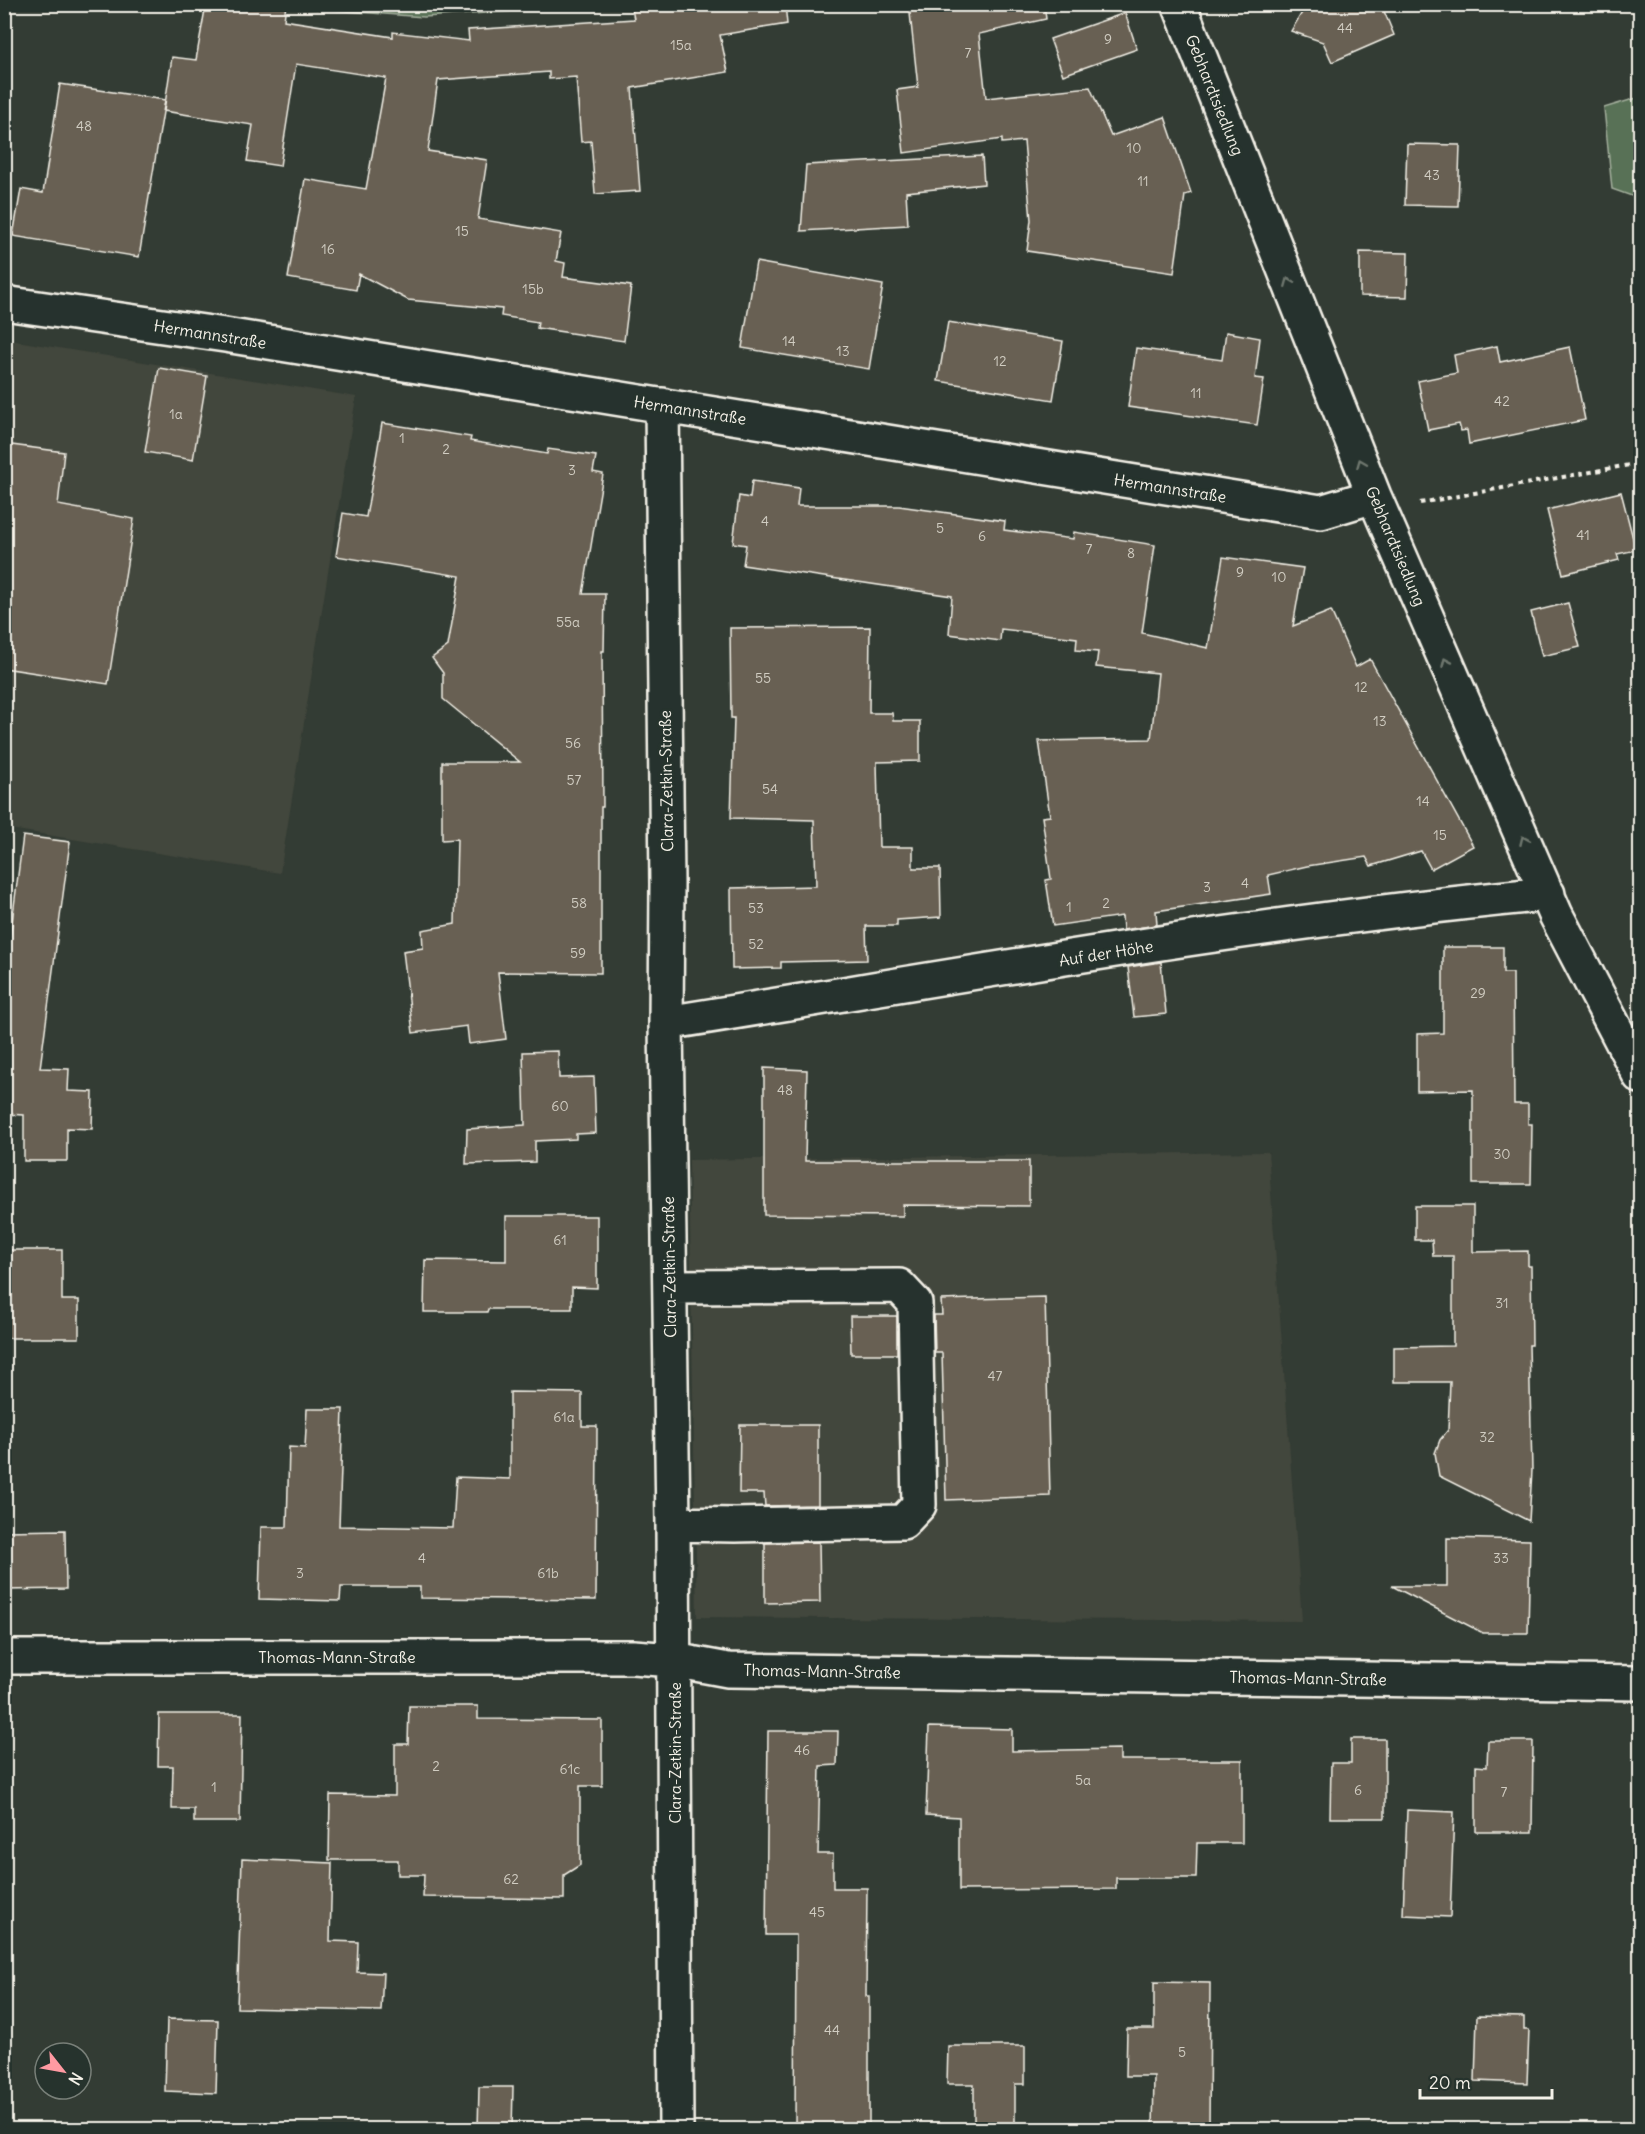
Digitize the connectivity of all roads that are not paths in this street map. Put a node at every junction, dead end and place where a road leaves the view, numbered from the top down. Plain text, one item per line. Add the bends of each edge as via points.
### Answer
1 (1179, 4) edge
2 (4, 303) edge
3 (662, 405) junction
4 (1377, 503) junction
5 (1548, 894) junction
6 (666, 1023) junction
7 (1641, 1076) edge
8 (670, 1287) junction
9 (673, 1524) junction
10 (4, 1658) edge
11 (674, 1660) junction
12 (1641, 1683) edge
13 (676, 2130) edge

4 -> 1 street, Gebhardtsiedlung
2 - 3 street, Hermannstraße
3 - 4 street, Hermannstraße via 1321,512
3 - 6 street, Clara-Zetkin-Straße
5 -> 4 street, Gebhardtsiedlung
5 - 6 street, Auf der Höhe via 1344,917
5 - 7 street, Gebhardtsiedlung
6 - 8 street, Clara-Zetkin-Straße
8 - 9 street, Clara-Zetkin-Straße
8 - 9 street via 899,1286 915,1303 919,1505 903,1522
9 - 11 street, Clara-Zetkin-Straße
10 - 11 street, Thomas-Mann-Straße
11 - 12 street, Thomas-Mann-Straße via 728,1670
11 - 13 street, Clara-Zetkin-Straße

